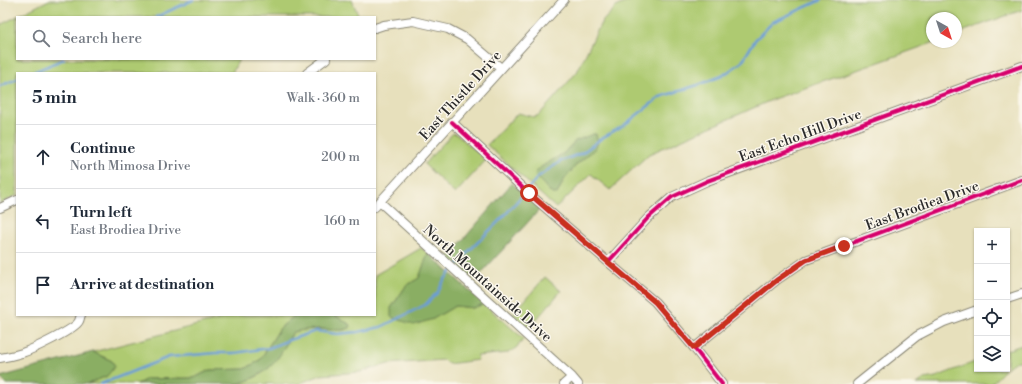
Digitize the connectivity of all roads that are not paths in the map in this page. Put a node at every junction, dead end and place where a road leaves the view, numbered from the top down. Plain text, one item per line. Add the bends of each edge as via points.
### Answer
1 (564, 0) edge
2 (376, 28) edge
3 (325, 60) edge
4 (1022, 66) edge
5 (501, 68) junction
6 (308, 72) edge
7 (452, 122) junction
8 (1022, 180) edge
9 (16, 200) edge
10 (377, 205) edge
11 (0, 208) edge
12 (608, 262) junction
13 (1022, 294) edge
14 (1010, 298) edge
15 (974, 311) edge
16 (81, 316) edge
17 (694, 348) junction
18 (0, 358) edge
19 (572, 377) junction
20 (564, 384) edge
21 (578, 384) edge
22 (722, 384) edge
23 (857, 384) edge

1 - 5 street, East Thistle Drive
2 - 5 street via 413,21 448,29 467,39
3 - 6 street
4 - 12 street, East Echo Hill Drive via 707,181 672,197 648,218
5 - 7 street, East Thistle Drive
7 - 10 street, East Thistle Drive
7 - 12 street
8 - 17 street, East Brodiea Drive via 806,260 777,280
9 - 11 street
10 - 19 street, North Mountainside Drive
12 - 17 street via 655,302
13 - 14 street
15 - 23 street via 944,322 917,336
16 - 18 street via 76,326 70,330 23,353
17 - 22 street
19 - 20 street
19 - 21 street, North Mountainside Drive

